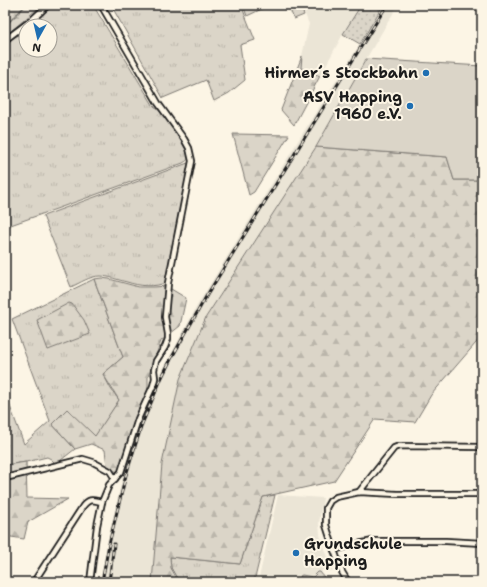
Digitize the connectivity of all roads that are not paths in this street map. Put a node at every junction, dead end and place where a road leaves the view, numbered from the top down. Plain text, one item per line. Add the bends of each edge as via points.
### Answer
1 (48, 5) edge
2 (101, 5) edge
3 (5, 40) edge
4 (482, 447) edge
5 (5, 478) edge
6 (115, 479) junction
7 (359, 492) junction
8 (482, 494) edge
9 (102, 502) junction
10 (482, 543) edge
11 (334, 550) junction
12 (35, 580) dead end
13 (90, 582) edge
14 (348, 582) edge

1 - 3 street
2 - 6 street via 158,103 184,139 192,161 168,284 165,317 168,339 156,361 153,386 138,419 121,472
4 - 7 street via 399,446 394,448
5 - 6 street via 83,459 110,471
6 - 9 street via 109,485
7 - 8 street
7 - 11 street via 336,497 326,508 326,525
9 - 12 street via 87,501
9 - 13 street
10 - 11 street via 373,541
11 - 14 street

